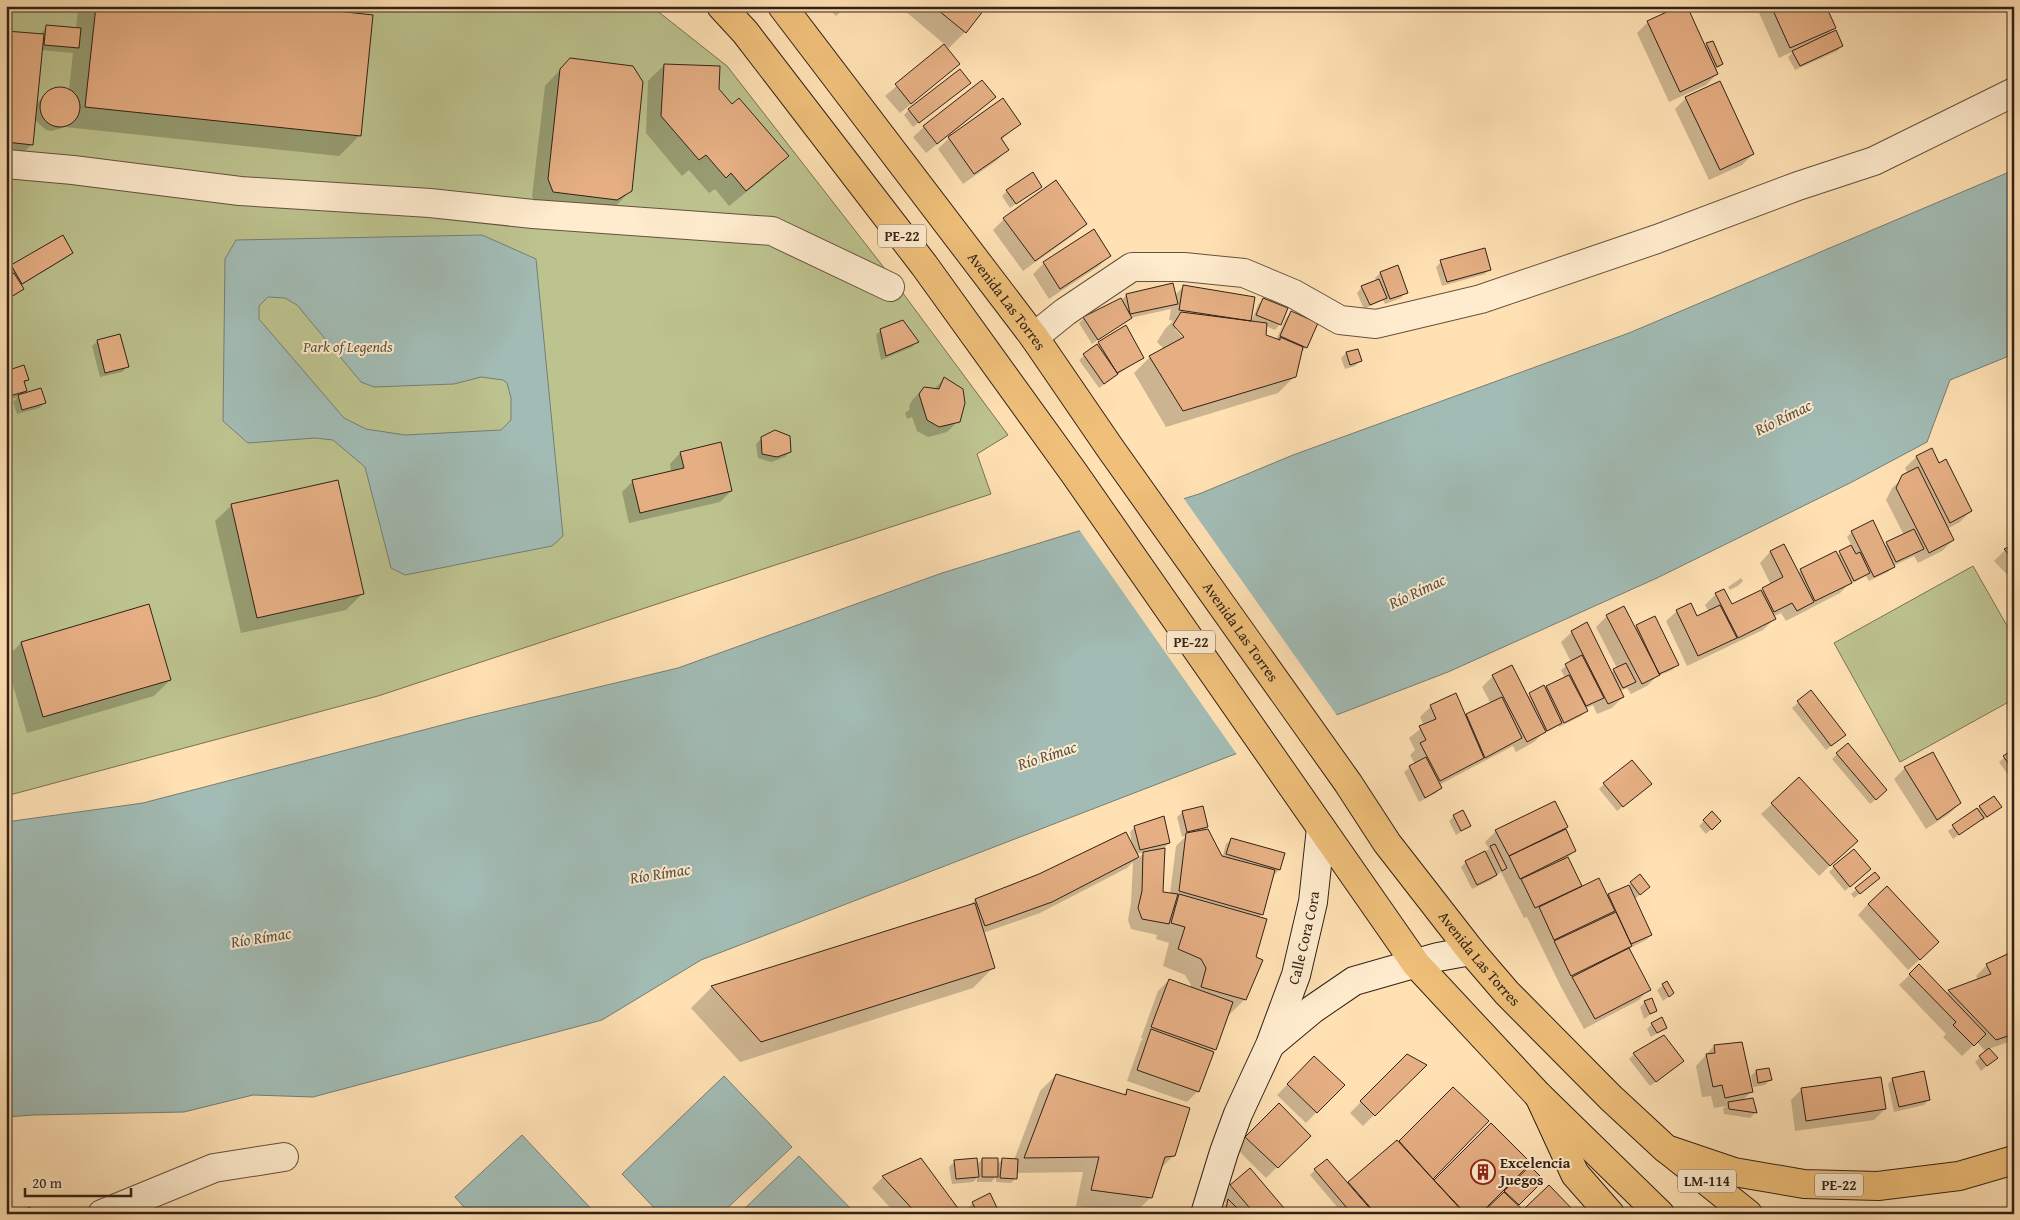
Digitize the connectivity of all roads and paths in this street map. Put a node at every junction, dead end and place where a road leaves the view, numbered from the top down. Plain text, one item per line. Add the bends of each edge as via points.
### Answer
1 (721, 6) edge
2 (782, 6) edge
3 (2014, 92) edge
4 (6, 164) edge
5 (890, 286) dead end
6 (1034, 337) junction
7 (1315, 819) junction
8 (1471, 951) junction
9 (1416, 964) junction
10 (1270, 1045) junction
11 (1538, 1095) junction
12 (1666, 1149) junction
13 (284, 1157) dead end
14 (2014, 1160) edge
15 (102, 1214) edge
16 (1205, 1214) edge
17 (1610, 1214) edge
18 (1660, 1214) edge
19 (1748, 1214) edge

1 - 7 main road, PE-22 via 745,32 924,265 1074,473
2 - 6 main road, Avenida Las Torres / PE-22
3 - 6 street via 1874,161 1481,299 1376,324 1340,320 1294,294 1244,272 1132,267
4 - 5 street via 240,191 772,231
6 - 8 main road, Avenida Las Torres / PE-22 via 1387,843
7 - 9 main road, PE-22
7 - 10 street, Calle Cora Cora via 1310,912 1296,975
8 - 9 street, Calle Cora Cora
8 - 12 main road, Avenida Las Torres / PE-22 via 1589,1077
9 - 10 street, Calle Cora Cora via 1354,981 1313,1009
9 - 11 main road, PE-22
10 - 16 street, Calle Cora Cora via 1238,1114
11 - 17 main road via 1575,1174
11 - 18 main road, PE-22
12 - 14 main road, PE-22 via 1734,1172 1804,1184 1878,1186 1958,1176
12 - 19 main road, Avenida Las Torres / LM-114
13 - 15 street via 214,1168

